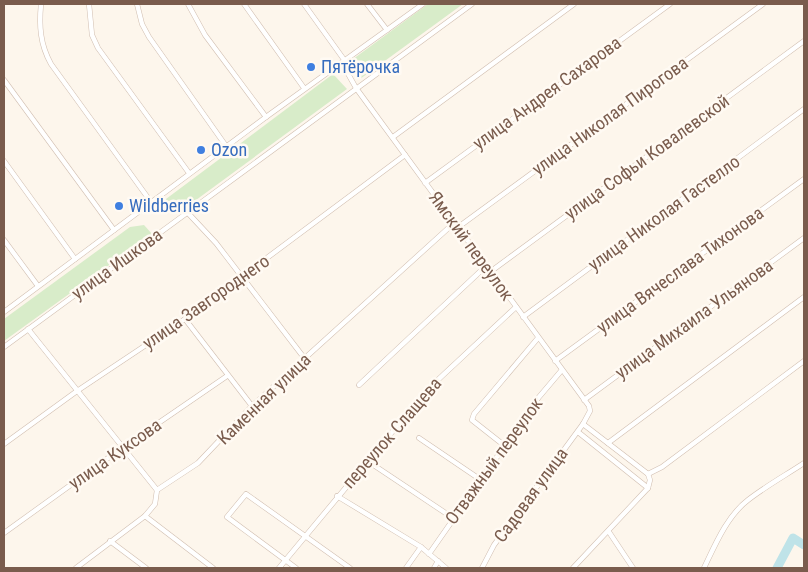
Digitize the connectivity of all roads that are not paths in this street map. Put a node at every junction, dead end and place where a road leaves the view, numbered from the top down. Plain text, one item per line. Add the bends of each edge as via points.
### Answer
1 (41, 4) edge
2 (89, 4) edge
3 (137, 4) edge
4 (188, 4) edge
5 (244, 4) edge
6 (304, 4) edge
7 (367, 4) edge
8 (423, 4) edge
9 (472, 4) edge
10 (574, 4) edge
11 (670, 4) edge
12 (762, 4) edge
13 (387, 30) junction
14 (804, 42) edge
15 (344, 62) junction
16 (4, 80) edge
17 (304, 88) junction
18 (356, 88) junction
19 (804, 109) edge
20 (266, 117) junction
21 (393, 138) junction
22 (226, 146) junction
23 (405, 155) junction
24 (4, 161) edge
25 (189, 173) junction
26 (804, 179) edge
27 (425, 183) junction
28 (151, 202) junction
29 (187, 212) junction
30 (454, 223) junction
31 (457, 228) junction
32 (114, 230) junction
33 (804, 238) edge
34 (4, 240) edge
35 (75, 259) junction
36 (486, 266) junction
37 (490, 272) junction
38 (243, 277) junction
39 (38, 286) junction
40 (804, 297) edge
41 (516, 307) junction
42 (4, 312) edge
43 (523, 317) junction
44 (185, 320) junction
45 (28, 328) junction
46 (538, 338) junction
47 (4, 347) edge
48 (305, 359) junction
49 (804, 361) edge
50 (555, 362) junction
51 (561, 371) junction
52 (227, 376) junction
53 (359, 385) dead end
54 (77, 391) junction
55 (586, 401) junction
56 (252, 406) junction
57 (584, 424) junction
58 (578, 432) junction
59 (419, 438) dead end
60 (608, 442) junction
61 (4, 444) edge
62 (505, 446) junction
63 (122, 448) junction
64 (366, 460) junction
65 (804, 463) edge
66 (648, 474) junction
67 (481, 480) junction
68 (648, 488) junction
69 (157, 490) junction
70 (337, 496) junction
71 (145, 516) junction
72 (453, 518) junction
73 (608, 532) junction
74 (4, 533) edge
75 (305, 538) junction
76 (110, 541) junction
77 (420, 547) junction
78 (429, 554) junction
79 (286, 561) junction
80 (438, 561) junction
81 (78, 568) edge
82 (146, 568) edge
83 (213, 568) edge
84 (279, 568) edge
85 (296, 568) edge
86 (350, 568) edge
87 (406, 568) edge
88 (434, 568) edge
89 (446, 568) edge
90 (482, 568) edge
91 (574, 568) edge
92 (633, 568) edge
93 (704, 568) edge

1 - 28 street via 40,35 44,52
2 - 25 street via 92,35 98,48
3 - 22 street via 149,38
4 - 20 street via 205,35
5 - 17 street
6 - 15 street, Ямский переулок
7 - 13 street
8 - 13 street, улица Ишкова
9 - 18 street, улица Ишкова
10 - 21 street
11 - 27 street, улица Андрея Сахарова
12 - 31 street, улица Николая Пирогова
13 - 15 street, улица Ишкова
14 - 37 street, улица Софьи Ковалевской
15 - 17 street, улица Ишкова
15 - 18 street, Ямский переулок
16 - 32 street
17 - 20 street, улица Ишкова
18 - 21 street, Ямский переулок
18 - 29 street, улица Ишкова
19 - 43 street, улица Николая Гастелло
20 - 22 street, улица Ишкова
21 - 23 street, Ямский переулок
22 - 25 street, улица Ишкова
23 - 27 street, Ямский переулок
23 - 38 street, улица Завгороднего
24 - 35 street
25 - 28 street, улица Ишкова
26 - 50 street, улица Вячеслава Тихонова
27 - 30 street, Ямский переулок
28 - 32 street, улица Ишкова
29 - 38 street
29 - 45 street, улица Ишкова
30 - 31 street, Ямский переулок
30 - 48 street, Каменная улица
31 - 36 street, Ямский переулок
32 - 35 street, улица Ишкова
33 - 55 street, улица Михаила Ульянова
34 - 39 street
35 - 39 street, улица Ишкова
36 - 37 street, Ямский переулок
36 - 53 street
37 - 41 street, Ямский переулок
38 - 44 street, улица Завгороднего
38 - 48 street
39 - 42 street, улица Ишкова
40 - 60 street
41 - 43 street, Ямский переулок
41 - 64 street, переулок Слащева via 426,390
43 - 46 street, Ямский переулок
44 - 52 street
44 - 54 street, улица Завгороднего
45 - 47 street, улица Ишкова
45 - 54 street
46 - 50 street, Ямский переулок
46 - 62 street via 472,420
48 - 56 street, Каменная улица
49 - 66 street via 662,467
50 - 51 street, Ямский переулок
51 - 55 street, Ямский переулок
51 - 62 street, Отважный переулок
52 - 56 street
52 - 63 street, улица Куксова
54 - 61 street, улица Завгороднего
54 - 63 street
55 - 57 street, Садовая улица via 590,411
56 - 69 street, Каменная улица via 198,463
57 - 58 street, Садовая улица
57 - 60 street
58 - 68 street
58 - 90 street, Садовая улица via 494,545
59 - 67 street
60 - 66 street
62 - 67 street, Отважный переулок
63 - 69 street
63 - 74 street, улица Куксова
64 - 70 street, переулок Слащева
64 - 72 street
65 - 93 street via 748,500 734,514
66 - 68 street
67 - 72 street, Отважный переулок
68 - 73 street
69 - 71 street via 155,504
70 - 75 street, переулок Слащева
70 - 77 street
71 - 76 street
71 - 83 street
72 - 78 street, Отважный переулок
73 - 91 street
73 - 92 street
75 - 79 street, переулок Слащева
75 - 79 street via 246,494 227,516
75 - 86 street
76 - 81 street
76 - 82 street
77 - 78 street
77 - 87 street
78 - 80 street
79 - 84 street, переулок Слащева
79 - 85 street
80 - 88 street
80 - 89 street

